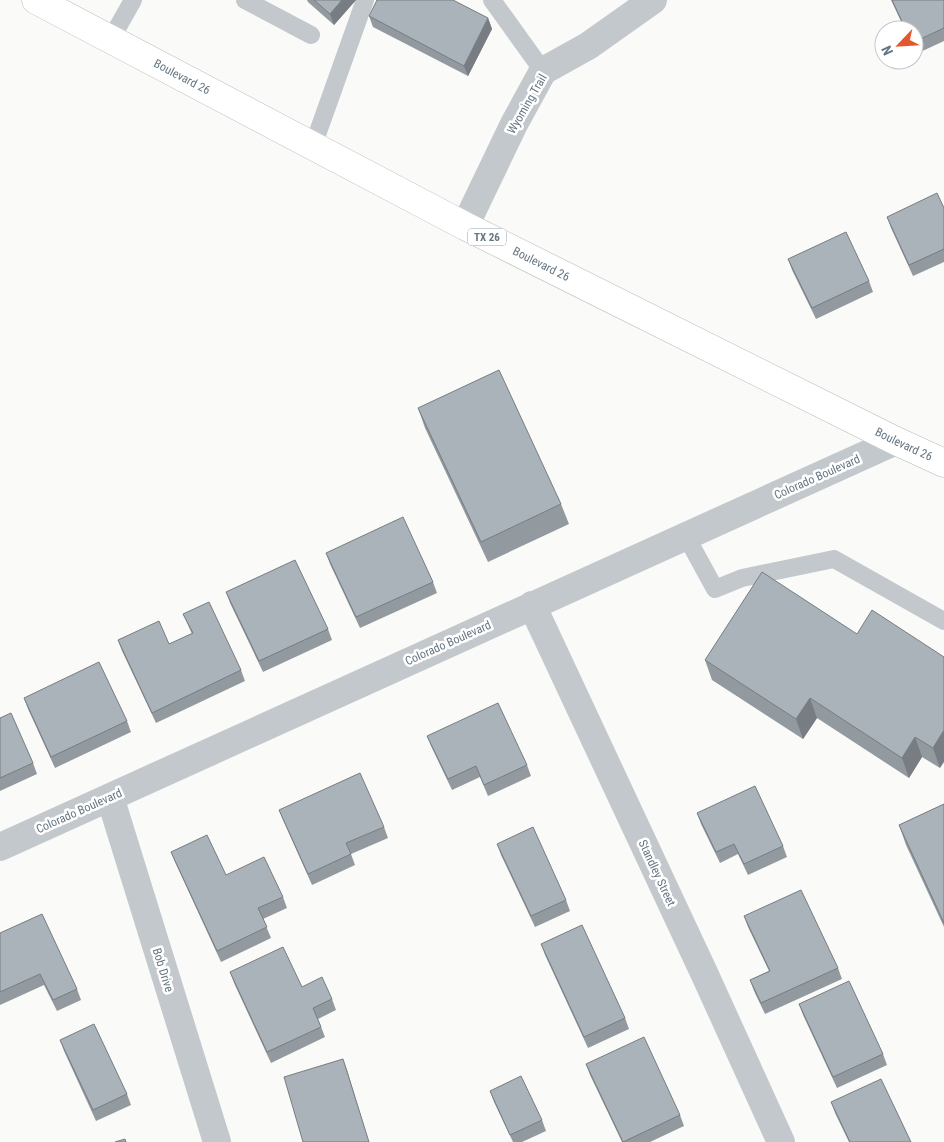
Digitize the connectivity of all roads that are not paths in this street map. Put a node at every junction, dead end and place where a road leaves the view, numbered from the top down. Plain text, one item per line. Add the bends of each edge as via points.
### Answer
1 (36, 0) edge
2 (133, 0) edge
3 (245, 0) edge
4 (366, 0) edge
5 (492, 0) edge
6 (653, 0) edge
7 (311, 35) dead end
8 (111, 39) junction
9 (543, 72) junction
10 (313, 146) junction
11 (465, 226) junction
12 (896, 442) junction
13 (944, 463) edge
14 (686, 536) junction
15 (532, 605) junction
16 (944, 622) edge
17 (110, 797) junction
18 (0, 847) edge
19 (217, 1142) edge
20 (781, 1142) edge

1 - 8 main road, Boulevard 26 / TX 26
2 - 8 lane
3 - 7 lane
4 - 10 lane
5 - 9 lane
6 - 9 street, Wyoming Trail via 588,46
8 - 10 main road, Boulevard 26 / TX 26
9 - 11 street, Wyoming Trail
10 - 11 main road, Boulevard 26 / TX 26
11 - 12 main road, Boulevard 26 / TX 26
12 - 13 main road, Boulevard 26 / TX 26
12 - 14 street, Colorado Boulevard
14 - 15 street, Colorado Boulevard
14 - 16 lane via 715,589 742,578 834,559
15 - 17 street, Colorado Boulevard
15 - 20 street, Standley Street
17 - 18 street, Colorado Boulevard
17 - 19 street, Bob Drive

